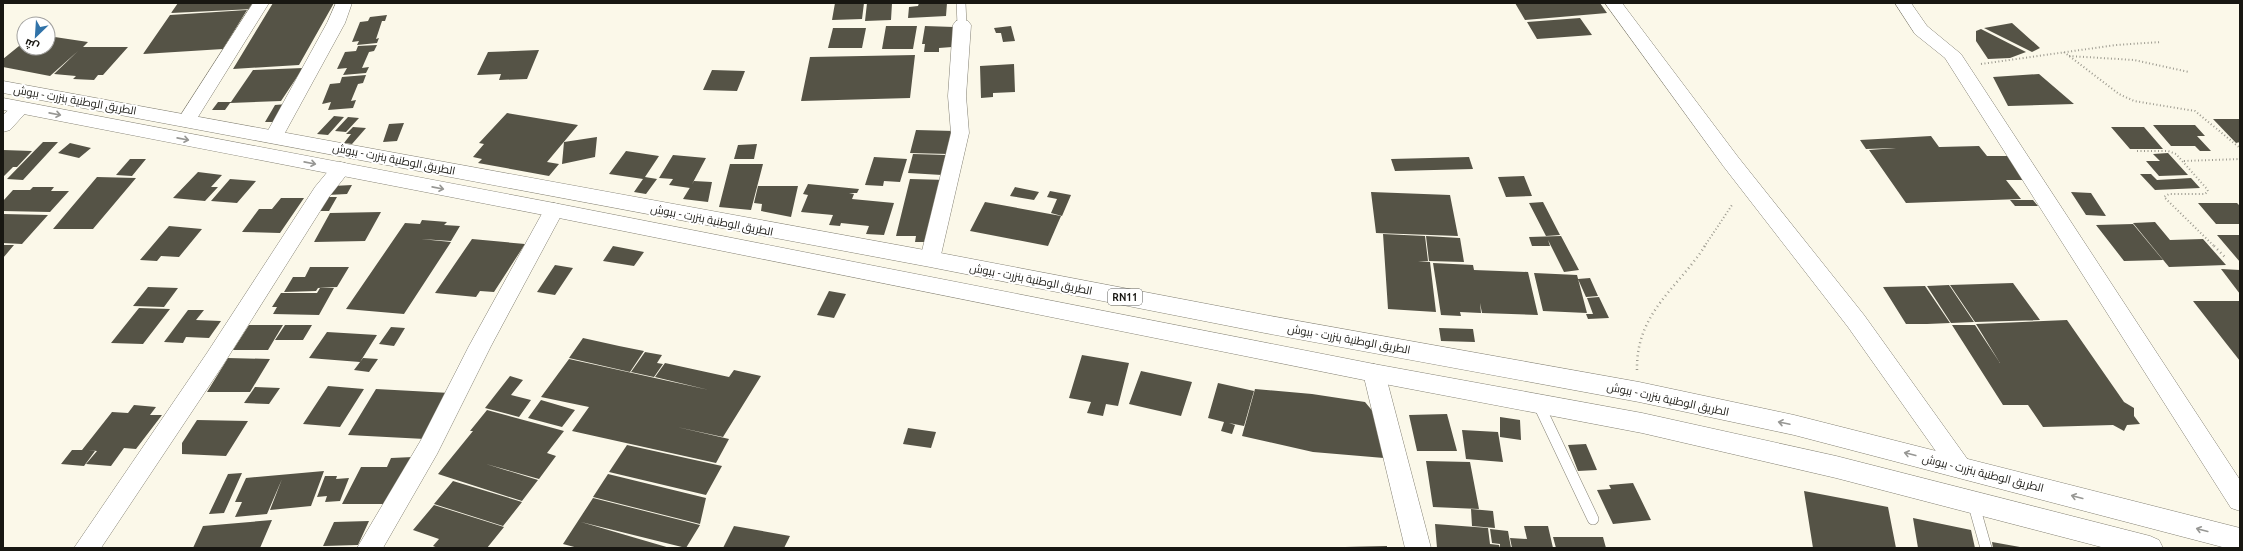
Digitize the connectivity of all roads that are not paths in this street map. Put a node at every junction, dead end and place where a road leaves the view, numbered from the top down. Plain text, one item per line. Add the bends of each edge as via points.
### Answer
1 (261, 3) edge
2 (344, 3) edge
3 (961, 3) edge
4 (1612, 3) edge
5 (1903, 3) edge
6 (962, 25) joint
7 (3, 87) edge
8 (12, 106) edge
9 (186, 120) junction
10 (3, 126) edge
11 (274, 136) junction
12 (341, 169) junction
13 (554, 210) junction
14 (930, 259) junction
15 (1374, 373) junction
16 (1538, 403) junction
17 (1960, 467) junction
18 (2240, 501) edge
19 (1973, 502) junction
20 (1593, 520) dead end
21 (2240, 540) edge
22 (87, 548) edge
23 (370, 548) edge
24 (1418, 548) edge
25 (1986, 548) edge
26 (2150, 548) edge

1 - 9 street
2 - 11 street via 336,24
3 - 6 lane
4 - 17 street via 1731,162 1856,321
5 - 18 street via 1921,30 1952,54
6 - 14 street via 957,96 960,133
7 - 9 main road, الطريق الوطنية بنزرت - ببوش / RN11
8 - 10 street
8 -> 12 main road, الطريق الوطنية بنزرت - ببوش / RN11
9 - 11 main road, الطريق الوطنية بنزرت - ببوش / RN11
11 - 14 main road, الطريق الوطنية بنزرت - ببوش / RN11
12 -> 13 main road, الطريق الوطنية بنزرت - ببوش / RN11
12 - 22 street via 322,192 215,359
13 - 15 main road, الطريق الوطنية بنزرت - ببوش / RN11
13 - 23 street via 480,346 429,447
17 -> 14 main road, الطريق الوطنية بنزرت - ببوش / RN11 via 1794,425 1639,392 1265,324
15 - 16 main road, الطريق الوطنية بنزرت - ببوش / RN11
15 - 24 street
16 - 19 main road, الطريق الوطنية بنزرت - ببوش / RN11 via 1650,424
16 - 20 lane
21 -> 17 main road, الطريق الوطنية بنزرت - ببوش / RN11
19 - 25 lane
19 - 26 main road, الطريق الوطنية بنزرت - ببوش / RN11

